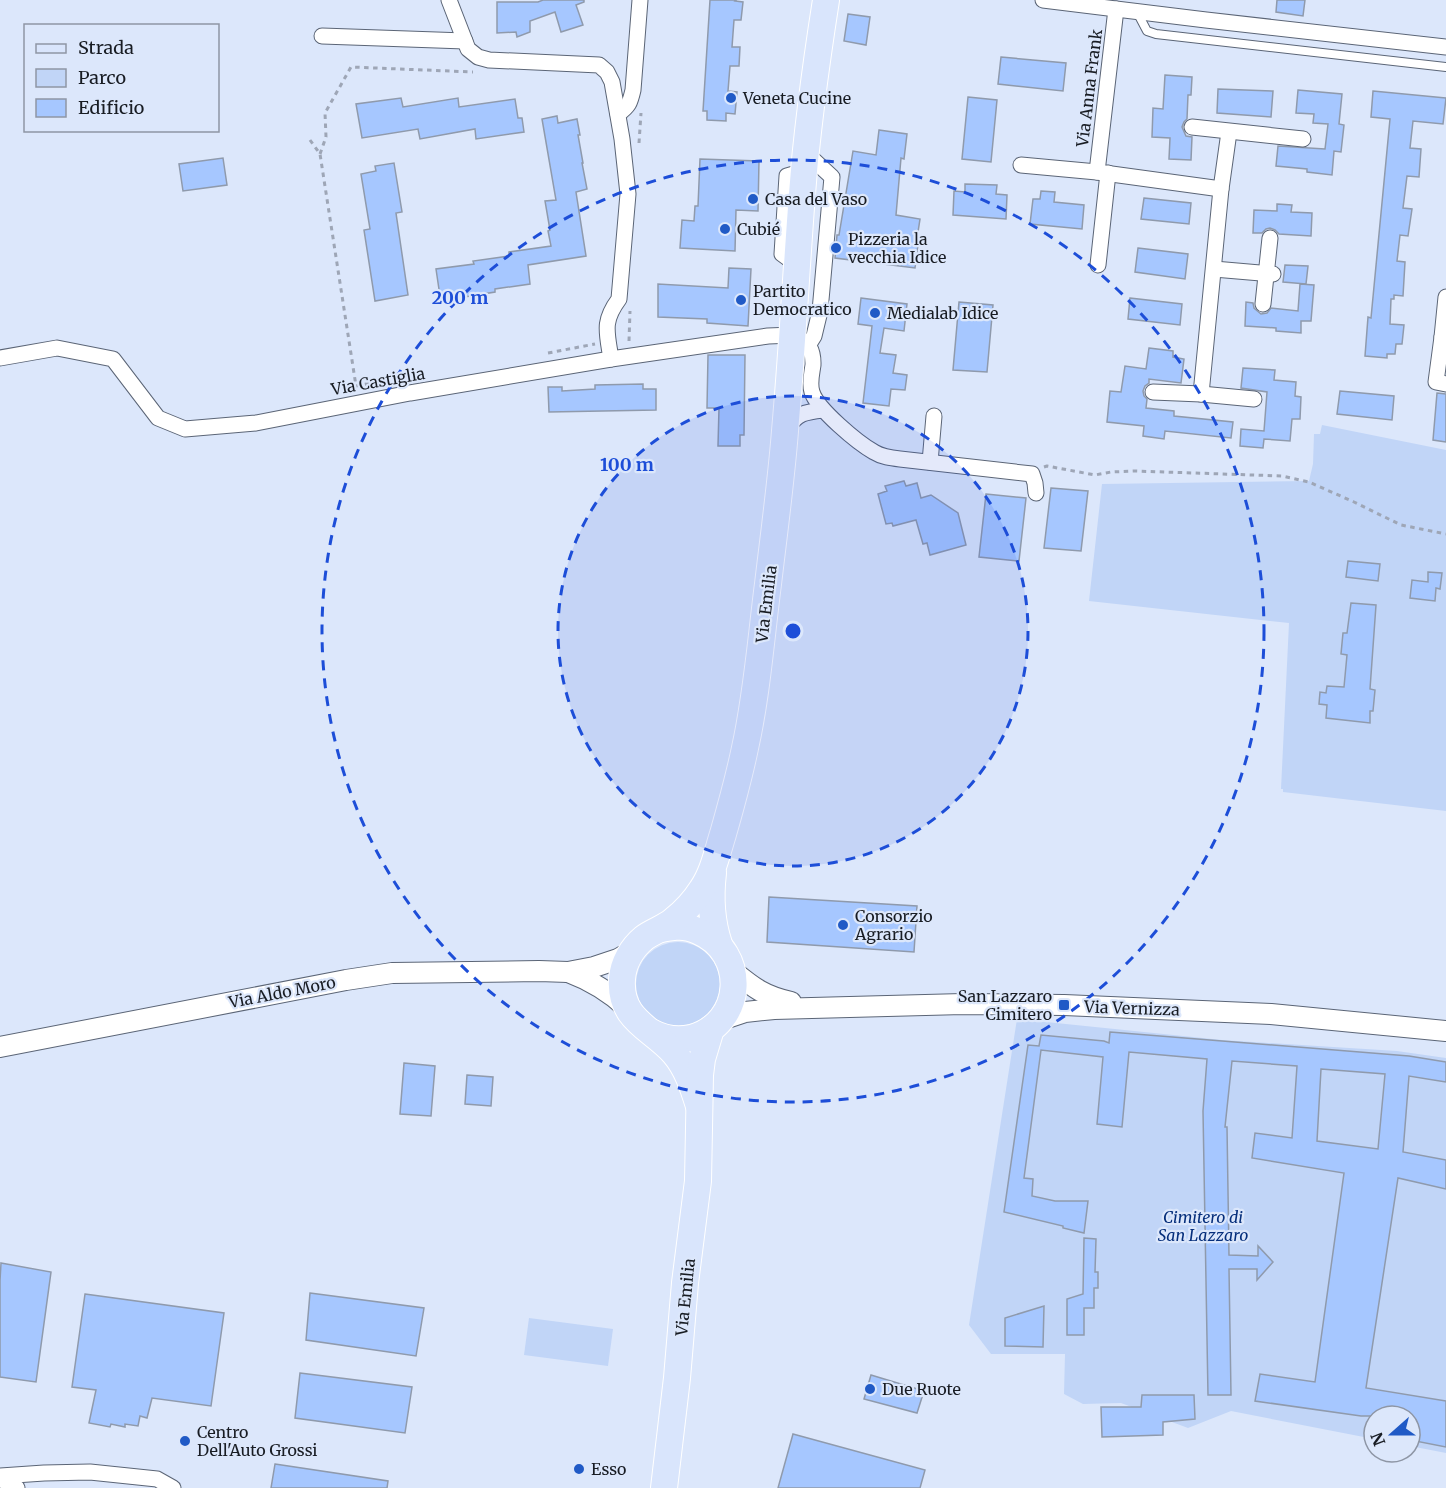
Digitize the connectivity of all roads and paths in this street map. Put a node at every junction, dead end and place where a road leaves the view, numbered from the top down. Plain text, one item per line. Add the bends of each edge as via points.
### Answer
1 (449, 0) edge
2 (640, 0) edge
3 (826, 0) edge
4 (1043, 0) edge
5 (1116, 9) junction
6 (1137, 12) junction
7 (322, 36) dead end
8 (465, 41) junction
9 (1446, 47) edge
10 (1446, 67) edge
11 (475, 72) dead end
12 (618, 114) junction
13 (1191, 127) dead end
14 (1229, 132) junction
15 (1303, 139) dead end
16 (310, 140) dead end
17 (320, 154) junction
18 (805, 162) junction
19 (1021, 165) dead end
20 (1103, 172) junction
21 (1221, 189) junction
22 (1269, 238) dead end
23 (1098, 265) dead end
24 (1214, 269) junction
25 (1269, 274) junction
26 (1446, 297) edge
27 (1263, 303) dead end
28 (1444, 337) edge
29 (801, 340) junction
30 (609, 342) junction
31 (539, 354) dead end
32 (0, 357) edge
33 (611, 359) junction
34 (390, 380) dead end
35 (1446, 384) edge
36 (1153, 392) dead end
37 (1201, 394) junction
38 (1254, 399) dead end
39 (823, 410) junction
40 (934, 417) dead end
41 (785, 431) junction
42 (930, 462) junction
43 (1032, 474) junction
44 (1036, 493) dead end
45 (1446, 534) edge
46 (713, 867) junction
47 (662, 929) junction
48 (719, 944) junction
49 (632, 951) junction
50 (733, 971) junction
51 (568, 972) junction
52 (817, 1008) junction
53 (628, 1009) junction
54 (716, 1025) junction
55 (647, 1030) junction
56 (1446, 1031) edge
57 (0, 1047) edge
58 (699, 1106) junction
59 (0, 1477) edge
60 (17, 1488) edge
61 (173, 1488) edge
62 (664, 1488) edge

1 - 8 street
2 - 12 street via 631,102
3 - 18 main road, Via Emilia
4 - 5 street
5 - 6 street
5 - 20 street, Via Anna Frank
6 - 9 street
6 - 10 lane via 1147,31 1156,34
7 - 8 street
8 - 12 street via 478,57 489,60 599,64 612,82
11 - 17 path via 351,67 325,113 326,137
12 - 30 street via 628,194 619,298 607,322
13 - 14 street
14 - 15 street
14 - 21 street
16 - 17 path
17 - 34 path via 356,386
18 - 29 main road, Via Emilia via 797,265
18 - 29 street, Via Emilia via 832,177 820,311 814,336
19 - 20 street, Via Anna Frank
20 - 21 street, Via Anna Frank
20 - 23 street, Via Anna Frank
21 - 24 street
22 - 25 street
24 - 25 street
24 - 37 street
25 - 27 street
26 - 28 street
28 - 35 street via 1436,382
29 - 33 street, Via Castiglia via 768,336
29 - 39 street, Via Emilia via 813,356 812,394
29 - 41 main road, Via Emilia
30 - 31 path
30 - 33 street
32 - 33 street, Via Castiglia via 57,348 113,359 158,418 185,429 256,423
36 - 37 street
37 - 38 street
39 - 41 street via 798,416
39 - 42 street, Via Emilia via 875,453
40 - 42 street
41 - 46 main road, Via Emilia via 746,746
42 - 43 street, Via Emilia
43 - 44 street
43 - 45 path via 1047,466 1095,475 1135,471 1282,476 1309,482 1401,525
46 - 47 main road, Via Emilia via 702,890
46 - 48 main road, Via Emilia via 711,908
47 - 48 main road via 692,928
47 - 49 main road, Via Emilia
48 - 50 main road, Via Emilia
49 - 51 street, Via Aldo Moro via 594,968
49 - 53 main road via 622,980
50 - 52 street, Via Vernizza via 766,995
50 - 54 main road, Via Emilia via 730,1006
51 - 53 street, Via Aldo Moro via 603,988
51 - 57 street, Via Aldo Moro via 392,973
52 - 54 street, Via Vernizza via 745,1012
52 - 56 street, Via Vernizza via 1064,1005 1271,1014
53 - 55 main road, Via Emilia
54 - 55 main road via 686,1039 665,1038
54 - 58 main road, Via Emilia via 702,1059
55 - 58 main road, Via Emilia via 666,1044 685,1068
58 - 62 main road, Via Emilia via 698,1181
59 - 60 street
59 - 61 street via 90,1472 157,1479

